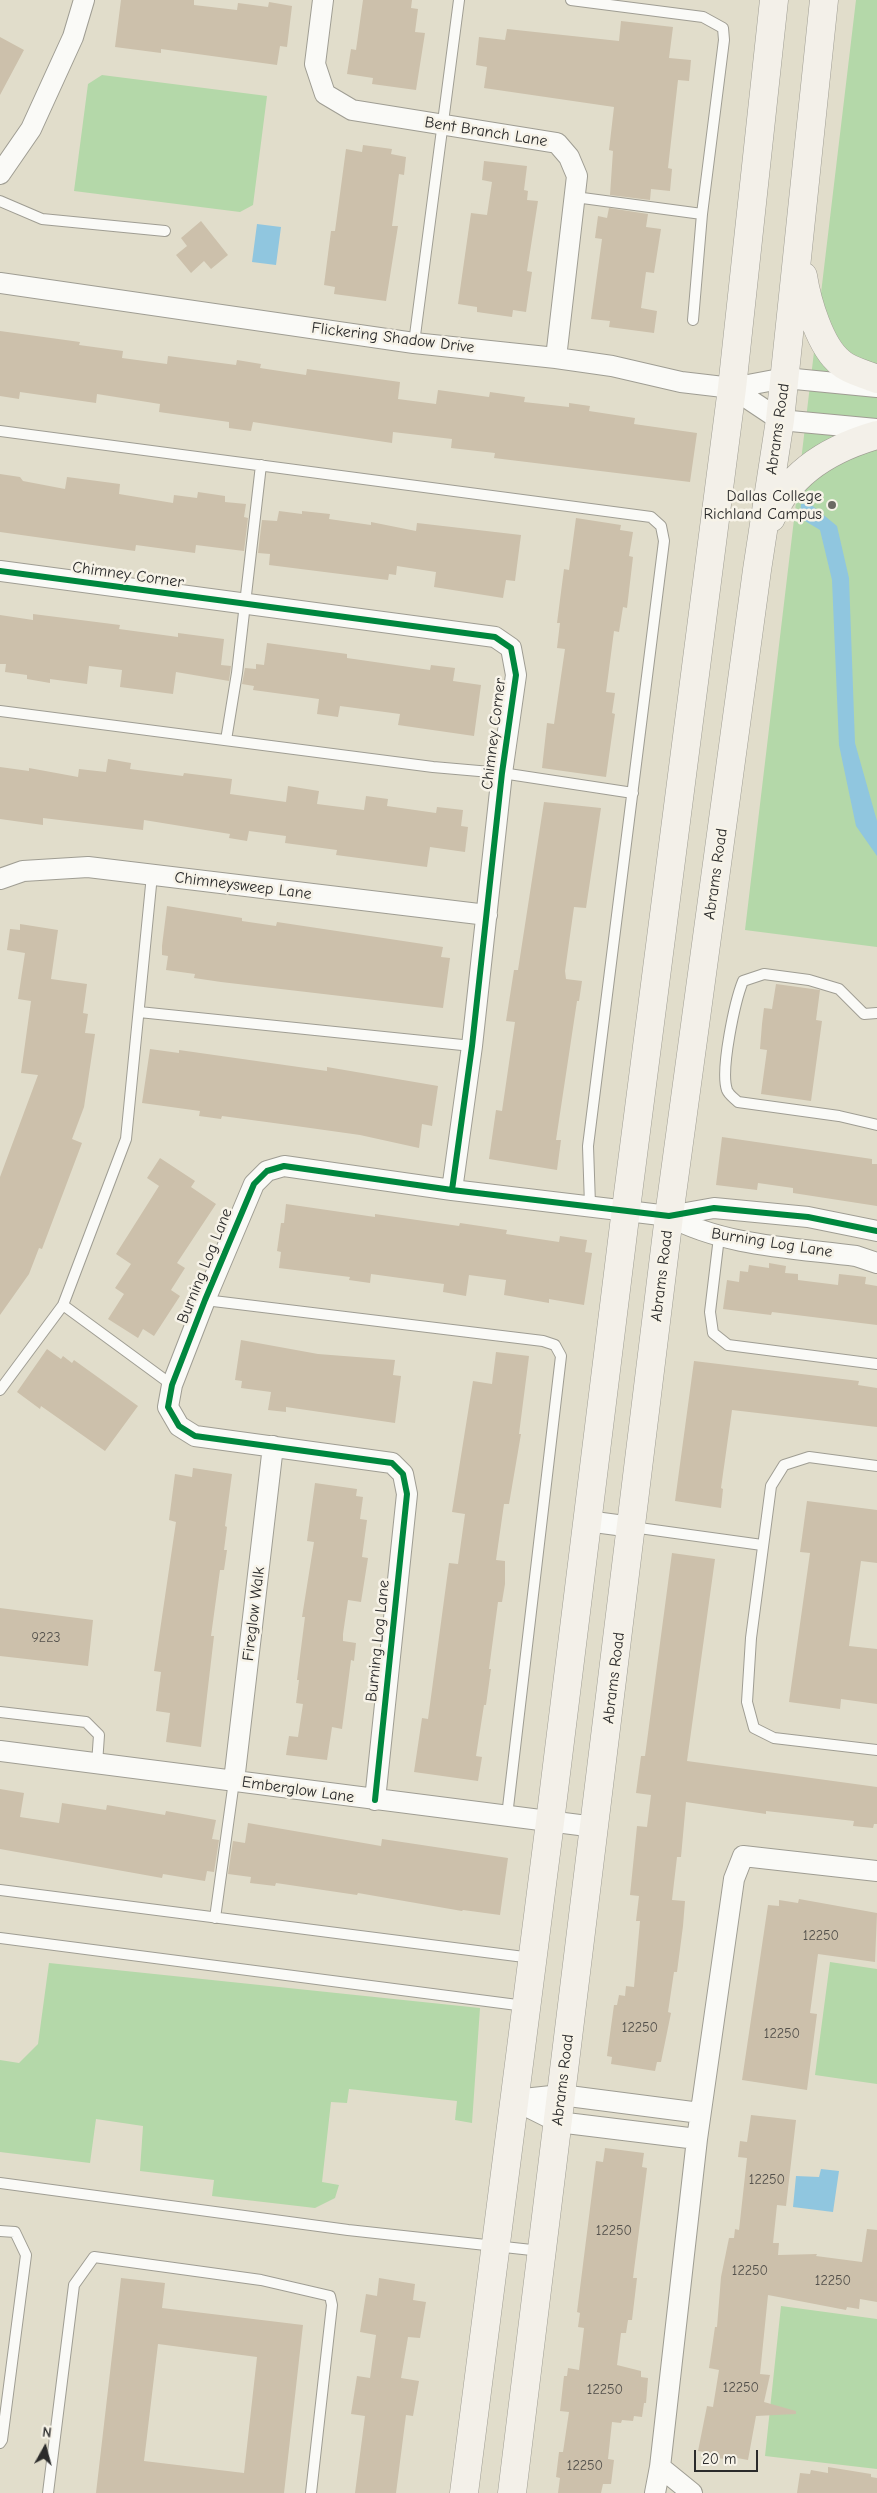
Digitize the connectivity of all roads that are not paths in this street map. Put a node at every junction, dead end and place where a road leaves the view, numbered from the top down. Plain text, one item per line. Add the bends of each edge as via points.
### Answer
1 (84, 0) edge
2 (323, 0) edge
3 (459, 0) edge
4 (571, 0) edge
5 (774, 0) edge
6 (824, 0) edge
7 (442, 125) junction
8 (0, 174) edge
9 (575, 197) junction
10 (0, 201) edge
11 (702, 214) junction
12 (165, 231) dead end
13 (800, 249) junction
14 (0, 283) edge
15 (693, 320) dead end
16 (414, 343) junction
17 (556, 358) junction
18 (785, 378) junction
19 (877, 379) edge
20 (877, 387) edge
21 (732, 388) junction
22 (780, 420) junction
23 (877, 429) edge
24 (0, 431) edge
25 (877, 435) edge
26 (261, 465) junction
27 (757, 570) junction
28 (0, 571) edge
29 (244, 604) junction
30 (0, 711) edge
31 (226, 740) junction
32 (502, 773) junction
33 (632, 793) junction
34 (152, 875) junction
35 (0, 879) edge
36 (488, 915) junction
37 (138, 1012) junction
38 (877, 1013) edge
39 (472, 1046) junction
40 (877, 1126) edge
41 (452, 1190) junction
42 (590, 1205) junction
43 (626, 1209) junction
44 (669, 1216) junction
45 (877, 1231) edge
46 (719, 1237) junction
47 (877, 1263) edge
48 (205, 1300) junction
49 (62, 1305) junction
50 (877, 1364) edge
51 (172, 1385) junction
52 (0, 1390) edge
53 (273, 1446) junction
54 (877, 1466) edge
55 (587, 1521) junction
56 (632, 1527) junction
57 (762, 1545) junction
58 (0, 1712) edge
59 (877, 1750) edge
60 (0, 1751) edge
61 (97, 1764) junction
62 (234, 1782) junction
63 (375, 1800) junction
64 (506, 1816) junction
65 (550, 1822) junction
66 (596, 1827) junction
67 (877, 1870) edge
68 (0, 1890) edge
69 (215, 1918) junction
70 (0, 1938) edge
71 (532, 1958) junction
72 (526, 2006) junction
73 (514, 2100) junction
74 (560, 2108) junction
75 (700, 2114) junction
76 (696, 2139) junction
77 (0, 2183) edge
78 (0, 2231) edge
79 (495, 2245) junction
80 (542, 2251) junction
81 (0, 2442) edge
82 (660, 2467) junction
83 (48, 2493) edge
84 (311, 2493) edge
85 (464, 2493) edge
86 (512, 2493) edge
87 (656, 2493) edge
88 (692, 2493) edge

1 - 8 street via 73,37 30,129
2 - 7 street, Bent Branch Lane via 315,64 325,94 352,110
3 - 7 lane
4 - 11 lane via 703,17 722,28 724,40
5 - 21 main road
6 - 13 main road, Abrams Road
7 - 9 street, Bent Branch Lane via 557,143 569,157 577,176
7 - 16 lane
9 - 11 lane
9 - 17 street, Bent Branch Lane
10 - 12 lane via 42,218
11 - 15 lane
13 - 18 main road, Abrams Road
13 - 19 main road via 807,299 826,344 841,363
14 - 16 street, Flickering Shadow Drive
16 - 17 street, Flickering Shadow Drive
17 - 21 street, Flickering Shadow Drive
18 - 20 street, Flickering Shadow Drive
18 - 21 street, Flickering Shadow Drive
18 - 22 main road, Abrams Road
21 - 22 street
21 - 43 main road
22 - 23 street
22 - 27 main road, Abrams Road
24 - 26 lane
25 - 27 main road via 849,443 804,470 794,481 772,516
26 - 29 lane
26 - 33 lane via 651,517 661,526 664,542
27 - 44 main road, Abrams Road
28 - 29 street, Chimney Corner
29 - 31 lane
29 - 32 street, Chimney Corner via 495,637 511,648 516,675
30 - 31 lane
31 - 32 lane
32 - 33 lane
32 - 36 street, Chimney Corner
33 - 42 lane via 588,1146
34 - 35 street, Chimneysweep Lane via 88,867 23,871
34 - 36 street, Chimneysweep Lane
34 - 37 lane
36 - 39 street, Chimney Corner
37 - 39 lane
37 - 49 lane via 126,1139
38 - 40 lane via 864,1014 839,989 809,980 764,974 743,981 736,1000 725,1076 728,1092 738,1102 839,1116
39 - 41 street, Chimney Corner
41 - 42 street, Burning Log Lane
41 - 48 street, Burning Log Lane via 284,1166 267,1171 254,1184
42 - 43 street, Burning Log Lane
43 - 44 street, Burning Log Lane
43 - 55 main road
44 - 45 street, Burning Log Lane via 714,1208 808,1217
44 - 46 street, Burning Log Lane via 688,1227
44 - 56 main road, Abrams Road
46 - 47 street, Burning Log Lane via 856,1256
46 - 50 lane via 710,1312 713,1333 728,1345
48 - 51 street, Burning Log Lane
48 - 64 lane via 555,1345 561,1356
49 - 51 lane
49 - 52 lane
51 - 53 street, Burning Log Lane via 168,1406 179,1426 195,1436
53 - 62 street, Fireglow Walk
53 - 63 street, Burning Log Lane via 392,1463 403,1474 407,1494
54 - 57 lane via 809,1457 784,1465 771,1486
55 - 56 street
55 - 65 main road
56 - 57 lane
56 - 66 main road, Abrams Road
57 - 59 lane via 747,1702 754,1728 774,1738
58 - 61 lane via 86,1722 99,1735
60 - 61 street, Emberglow Lane
61 - 62 street, Emberglow Lane
62 - 63 street, Emberglow Lane
62 - 69 lane
63 - 64 street, Emberglow Lane
64 - 65 street, Emberglow Lane
65 - 66 street, Emberglow Lane
65 - 71 main road
66 - 74 main road, Abrams Road
67 - 75 street via 743,1856 734,1879
68 - 69 lane
69 - 71 lane
70 - 72 lane
71 - 72 main road
72 - 73 main road
73 - 74 street
73 - 79 main road
74 - 75 street
74 - 76 street
74 - 80 main road, Abrams Road
75 - 76 street
76 - 82 street
77 - 79 lane via 348,2230
78 - 81 lane via 16,2232 26,2255
79 - 80 lane
79 - 85 main road
80 - 86 main road, Abrams Road
82 - 87 street
82 - 88 street
83 - 84 lane via 74,2285 94,2257 261,2280 330,2296 332,2306

